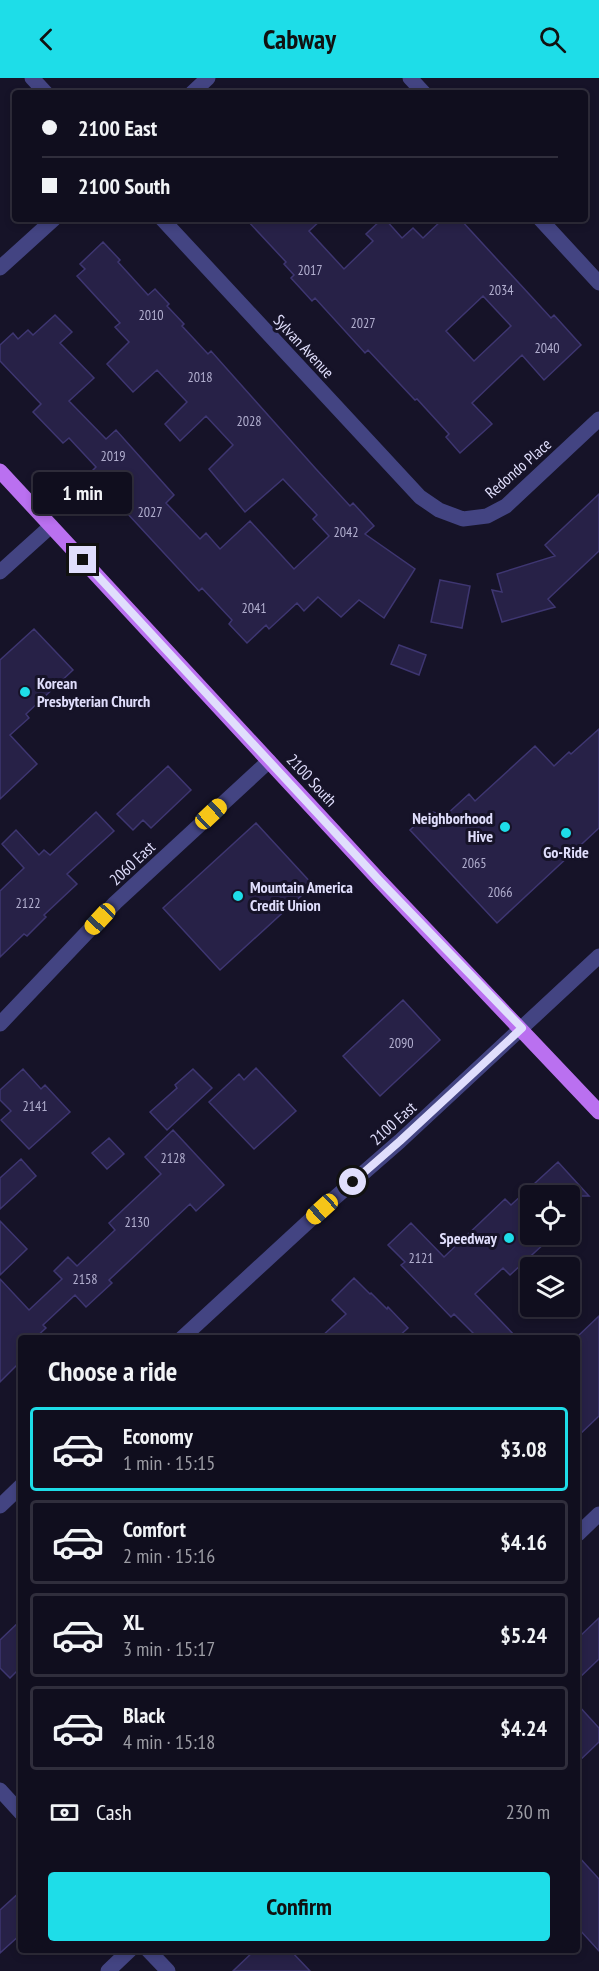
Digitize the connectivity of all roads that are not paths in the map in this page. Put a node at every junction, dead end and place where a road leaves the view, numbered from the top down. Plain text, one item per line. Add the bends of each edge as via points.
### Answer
1 (32, 78) edge
2 (208, 78) edge
3 (410, 78) edge
4 (43, 90) edge
5 (195, 90) edge
6 (421, 90) edge
7 (51, 222) edge
8 (165, 222) edge
9 (543, 222) edge
10 (0, 268) edge
11 (599, 283) edge
12 (599, 419) edge
13 (0, 471) edge
14 (420, 497) joint
15 (51, 526) junction
16 (0, 572) edge
17 (269, 761) junction
18 (599, 956) edge
19 (0, 1024) edge
20 (522, 1028) junction
21 (599, 1112) edge
22 (185, 1335) edge
23 (18, 1489) edge
24 (0, 1506) edge
25 (599, 1514) edge
26 (580, 1532) edge
27 (0, 1790) edge
28 (18, 1810) edge
29 (127, 1953) edge
30 (151, 1953) edge
31 (108, 1971) edge
32 (168, 1971) edge

1 - 4 street
2 - 5 street
3 - 6 street
7 - 10 street
8 - 14 street, Sylvan Avenue
9 - 11 street
12 - 14 street, Redondo Place via 506,506 487,516 463,519
13 - 15 main road, 2100 South
15 - 16 street
15 - 17 main road, 2100 South
17 - 19 street, 2060 East via 115,903
17 - 20 main road, 2100 South
18 - 20 street, 2100 East
20 - 21 main road, 2100 South
20 - 22 street, 2100 East
23 - 24 street
25 - 26 street
27 - 28 street
29 - 31 street
30 - 32 street

